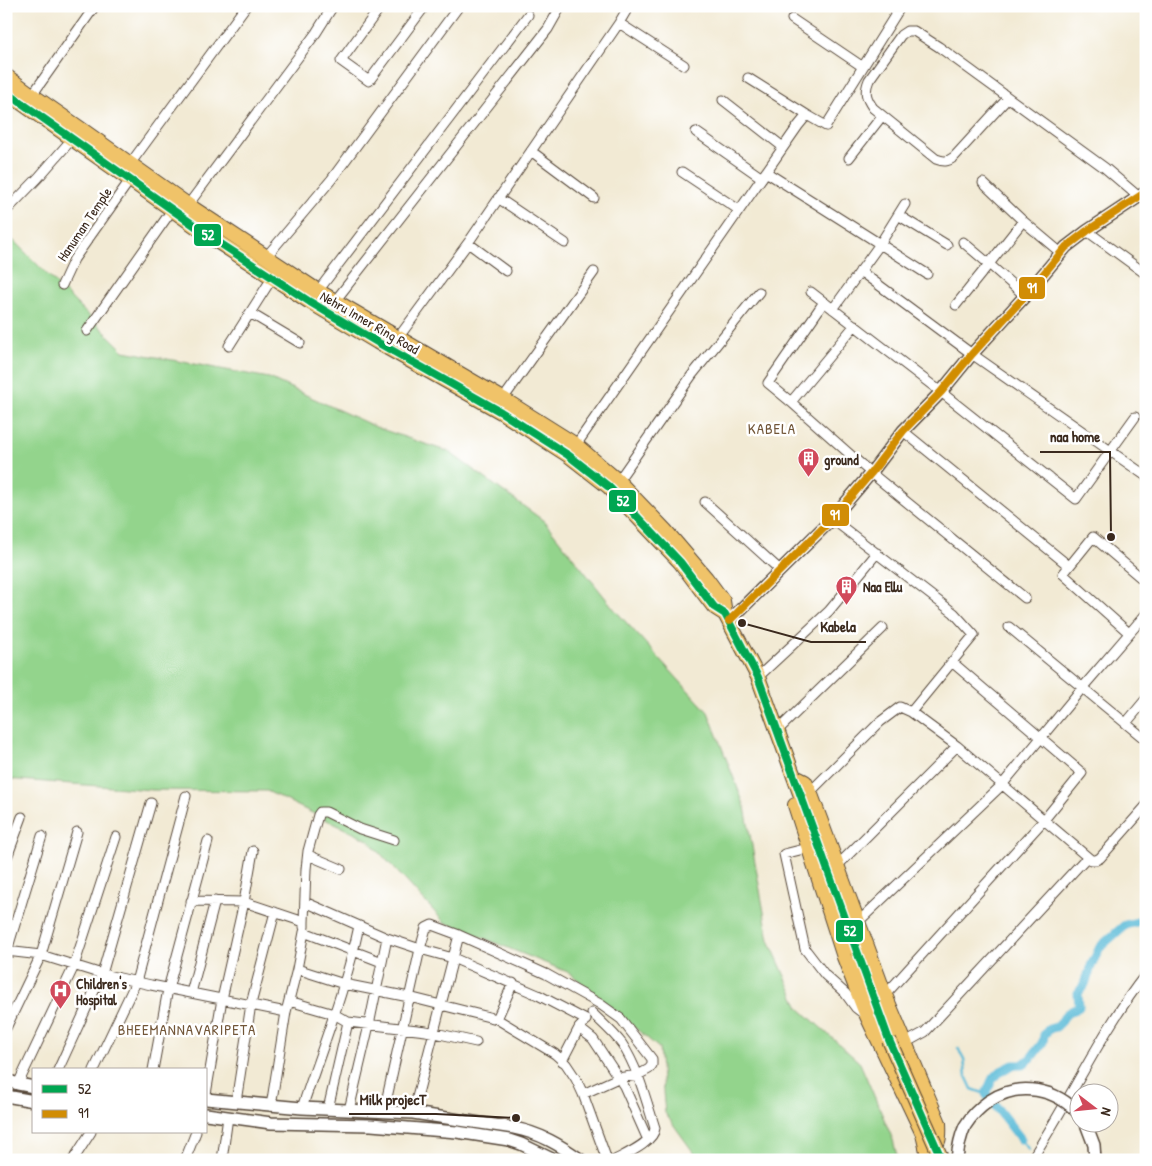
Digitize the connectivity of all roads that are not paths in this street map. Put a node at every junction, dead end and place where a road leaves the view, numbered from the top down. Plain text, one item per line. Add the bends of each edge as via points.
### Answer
1 (95, 6) edge
2 (246, 6) edge
3 (333, 6) edge
4 (381, 6) edge
5 (425, 6) edge
6 (459, 6) edge
7 (561, 6) edge
8 (629, 6) edge
9 (901, 6) edge
10 (528, 15) dead end
11 (792, 19) dead end
12 (619, 23) junction
13 (684, 65) dead end
14 (863, 67) junction
15 (6, 76) edge
16 (748, 78) dead end
17 (6, 92) edge
18 (1008, 98) junction
19 (28, 100) junction
20 (723, 100) dead end
21 (807, 115) junction
22 (882, 116) junction
23 (696, 132) dead end
24 (72, 139) junction
25 (783, 147) junction
26 (531, 151) junction
27 (849, 158) dead end
28 (130, 164) junction
29 (682, 172) dead end
30 (764, 175) junction
31 (130, 180) junction
32 (983, 183) dead end
33 (1142, 194) edge
34 (498, 198) junction
35 (594, 198) dead end
36 (905, 204) dead end
37 (188, 205) junction
38 (172, 210) junction
39 (739, 210) junction
40 (6, 211) edge
41 (898, 215) junction
42 (1023, 221) junction
43 (1087, 231) junction
44 (963, 242) dead end
45 (468, 243) junction
46 (565, 243) dead end
47 (880, 244) junction
48 (947, 245) dead end
49 (1061, 252) junction
50 (266, 257) junction
51 (989, 264) junction
52 (276, 271) junction
53 (506, 271) dead end
54 (860, 271) junction
55 (594, 272) dead end
56 (927, 274) dead end
57 (1146, 274) edge
58 (62, 285) dead end
59 (318, 292) junction
60 (759, 292) dead end
61 (811, 292) dead end
62 (1025, 296) junction
63 (335, 301) junction
64 (824, 302) junction
65 (956, 304) dead end
66 (833, 308) junction
67 (250, 312) junction
68 (854, 325) junction
69 (87, 331) dead end
70 (398, 338) junction
71 (300, 343) dead end
72 (229, 346) dead end
73 (972, 354) junction
74 (941, 392) junction
75 (503, 400) junction
76 (791, 402) junction
77 (1136, 417) dead end
78 (903, 431) junction
79 (576, 445) junction
80 (1112, 451) junction
81 (871, 473) junction
82 (1146, 476) edge
83 (618, 481) junction
84 (704, 502) dead end
85 (832, 519) junction
86 (877, 554) junction
87 (1069, 566) junction
88 (780, 570) junction
89 (1146, 582) edge
90 (1024, 598) dead end
91 (1146, 614) edge
92 (727, 618) junction
93 (1009, 627) dead end
94 (883, 628) dead end
95 (1129, 633) junction
96 (952, 662) junction
97 (758, 677) junction
98 (1083, 687) junction
99 (1146, 699) edge
100 (911, 712) junction
101 (1126, 723) junction
102 (777, 731) junction
103 (1042, 738) junction
104 (1146, 740) edge
105 (957, 746) junction
106 (794, 776) junction
107 (1002, 785) junction
108 (805, 792) junction
109 (186, 796) dead end
110 (151, 803) dead end
111 (1146, 806) edge
112 (22, 817) dead end
113 (1044, 820) junction
114 (77, 832) dead end
115 (42, 836) dead end
116 (116, 837) dead end
117 (394, 840) dead end
118 (208, 841) dead end
119 (808, 848) junction
120 (253, 851) dead end
121 (308, 855) junction
122 (1087, 857) junction
123 (6, 860) edge
124 (837, 866) junction
125 (341, 869) dead end
126 (191, 901) junction
127 (215, 902) junction
128 (244, 902) junction
129 (304, 902) junction
130 (275, 912) junction
131 (304, 922) junction
132 (858, 922) junction
133 (359, 926) junction
134 (304, 932) junction
135 (459, 936) junction
136 (387, 938) junction
137 (420, 950) junction
138 (7, 952) edge
139 (354, 952) junction
140 (41, 955) junction
141 (453, 958) junction
142 (382, 962) junction
143 (74, 966) junction
144 (297, 969) junction
145 (102, 974) junction
146 (1146, 974) edge
147 (136, 982) junction
148 (513, 983) junction
149 (344, 984) junction
150 (168, 989) junction
151 (376, 990) junction
152 (190, 992) junction
153 (885, 995) junction
154 (408, 997) junction
155 (222, 999) junction
156 (288, 1001) junction
157 (251, 1004) junction
158 (600, 1004) junction
159 (442, 1006) junction
160 (286, 1012) junction
161 (334, 1014) junction
162 (867, 1016) junction
163 (589, 1017) junction
164 (497, 1019) junction
165 (348, 1022) junction
166 (369, 1025) junction
167 (6, 1028) edge
168 (403, 1028) junction
169 (579, 1028) junction
170 (433, 1032) junction
171 (476, 1042) dead end
172 (905, 1043) junction
173 (562, 1061) junction
174 (59, 1068) edge
175 (95, 1068) edge
176 (153, 1068) edge
177 (638, 1075) junction
178 (618, 1078) junction
179 (6, 1080) edge
180 (208, 1082) edge
181 (18, 1084) junction
182 (32, 1087) edge
183 (583, 1094) junction
184 (208, 1099) edge
185 (8, 1100) edge
186 (32, 1101) edge
187 (236, 1102) junction
188 (1070, 1105) edge
189 (271, 1106) junction
190 (302, 1108) junction
191 (328, 1109) junction
192 (348, 1110) junction
193 (384, 1111) junction
194 (413, 1113) junction
195 (208, 1114) edge
196 (228, 1117) junction
197 (90, 1134) edge
198 (195, 1134) edge
199 (1090, 1134) edge
200 (648, 1140) junction
201 (220, 1158) edge
202 (933, 1159) edge
203 (73, 1160) edge
204 (185, 1160) edge
205 (554, 1160) edge
206 (581, 1160) edge
207 (607, 1160) edge
208 (615, 1160) edge
209 (957, 1160) edge
210 (1031, 1160) edge
211 (1095, 1160) edge

1 - 19 street
2 - 28 street
3 - 37 street
4 - 5 street via 341,60 369,81
6 - 50 street via 331,180
7 - 63 street via 548,29
8 - 12 street
9 - 14 street
10 - 59 street
11 - 14 street
12 - 13 street
12 - 26 street
14 - 21 street via 826,126
15 - 19 main road, Nehru Inner Ring Road
16 - 21 street
17 - 19 main road, Nehru Inner Ring Road
18 - 22 street via 954,157 943,162
18 - 22 street via 911,30 902,35 866,87 867,100
18 - 33 street
19 - 24 main road, Nehru Inner Ring Road
19 - 28 main road, Nehru Inner Ring Road
20 - 25 street
21 - 25 street
22 - 27 street
23 - 30 street
24 - 31 main road, Nehru Inner Ring Road
24 - 40 street
25 - 30 street
26 - 34 street
26 - 35 street
28 - 37 main road, Nehru Inner Ring Road
29 - 39 street
30 - 39 street
30 - 47 street
31 - 38 main road, Nehru Inner Ring Road
31 - 58 street, Hanuman Temple via 74,259
32 - 42 street
33 - 43 street
34 - 45 street
34 - 46 street
36 - 41 street
37 - 50 main road, Nehru Inner Ring Road
38 - 52 main road, Nehru Inner Ring Road via 215,240
38 - 69 street
39 - 79 street
41 - 47 street
41 - 48 street
42 - 49 street
42 - 51 street
43 - 49 street
43 - 57 street
44 - 51 street
45 - 53 street
45 - 70 street
47 - 54 street
47 - 56 street
49 - 62 street
50 - 52 main road, Nehru Inner Ring Road
51 - 62 street
51 - 65 street
52 - 59 main road, Nehru Inner Ring Road
52 - 67 street
52 - 92 main road, Nehru Inner Ring Road via 310,302 501,412 568,455 625,504
54 - 66 street
54 - 73 street
55 - 75 street
59 - 63 main road, Nehru Inner Ring Road
60 - 83 street via 692,375
61 - 64 street
62 - 73 street
63 - 70 main road, Nehru Inner Ring Road
64 - 66 street
64 - 76 street via 768,383
66 - 68 street
67 - 71 street
67 - 72 street
68 - 74 street
68 - 76 street
70 - 75 main road, Nehru Inner Ring Road
73 - 74 street
73 - 80 street
74 - 78 street
74 - 80 street via 1076,499
75 - 79 main road, Nehru Inner Ring Road
76 - 81 street
77 - 80 street
78 - 81 street
78 - 87 street
79 - 83 main road, Nehru Inner Ring Road
80 - 82 street
81 - 85 street
81 - 90 street
83 - 92 main road, Nehru Inner Ring Road via 706,578 723,601
84 - 88 street
85 - 86 street
85 - 88 street
86 - 96 street via 954,613 974,635
86 - 97 street via 829,611
87 - 89 street via 1093,536
87 - 95 street via 1063,574
88 - 92 street
91 - 95 street
92 - 97 main road, Nehru Inner Ring Road
93 - 98 street
94 - 102 street
95 - 98 street
96 - 100 street
96 - 103 street
97 - 102 main road, Nehru Inner Ring Road
98 - 101 street
98 - 103 street
99 - 101 street
100 - 105 street
100 - 108 street via 900,707 880,722
101 - 104 street
102 - 106 main road, Nehru Inner Ring Road
103 - 107 street
103 - 113 street via 1082,772
105 - 107 street
105 - 124 street
106 - 108 main road via 806,782
106 - 119 main road via 789,787
107 - 113 street
107 - 132 street
108 - 124 main road
108 - 202 main road, bridge
109 - 147 street
110 - 145 street
111 - 122 street via 1100,858 1091,860
112 - 123 street
113 - 122 street
113 - 153 street
114 - 140 street
115 - 138 street
116 - 143 street
117 - 121 street via 360,829 323,811 318,815
118 - 126 street
119 - 162 main road
119 - 162 street via 784,854 805,949 825,975
120 - 128 street
121 - 125 street
121 - 129 street
122 - 172 street via 925,1032
124 - 132 main road
126 - 127 street
126 - 150 street
127 - 128 street
127 - 152 street
128 - 130 street
128 - 155 street
129 - 131 street
129 - 133 street
130 - 131 street
130 - 157 street
131 - 134 street
132 - 153 main road
133 - 136 street
133 - 139 street
134 - 139 street
134 - 144 street
135 - 137 street via 429,926
135 - 141 street
135 - 158 street via 546,974
136 - 137 street
136 - 142 street
137 - 141 street
137 - 154 street
138 - 140 street
139 - 142 street
139 - 149 street
140 - 143 street
140 - 167 street
141 - 148 street
141 - 159 street
142 - 151 street
143 - 145 street
143 - 181 street
144 - 149 street
144 - 156 street
145 - 147 street
145 - 174 street
146 - 210 street via 1103,1038
147 - 150 street
147 - 175 street
148 - 163 street
148 - 164 street
149 - 151 street
149 - 161 street
150 - 152 street
150 - 176 street
151 - 154 street
151 - 166 street
152 - 155 street
153 - 172 main road
154 - 159 street
154 - 168 street
155 - 157 street
155 - 180 street
156 - 160 street
156 - 161 street
157 - 160 street
157 - 187 street
158 - 163 street
158 - 177 street via 621,1019 652,1059 649,1069
159 - 164 street
159 - 170 street
160 - 189 street
161 - 165 street
161 - 190 street
162 - 202 main road
163 - 169 street
163 - 177 street via 616,1036
164 - 173 street
165 - 166 street
165 - 191 street
166 - 168 street
166 - 192 street
168 - 170 street
168 - 193 street
169 - 173 street
169 - 178 street via 592,1038
170 - 171 street
170 - 194 street
172 - 202 main road via 939,1123 940,1137
173 - 183 street
177 - 178 street
177 - 200 street via 655,1128
178 - 183 street
178 - 200 street
179 - 181 street
181 - 182 street
183 - 207 street
184 - 187 street
185 - 186 street
187 - 189 street
188 - 209 street, bridge via 1052,1094 1027,1090 996,1097 974,1113 966,1125
189 - 190 street
190 - 191 street
191 - 192 street
192 - 193 street
193 - 194 street
194 - 206 street via 528,1130 565,1148
195 - 196 street
196 - 201 street
196 - 205 street via 271,1123 371,1124 457,1132 509,1140
197 - 203 street
198 - 204 street
199 - 211 street
200 - 208 street

